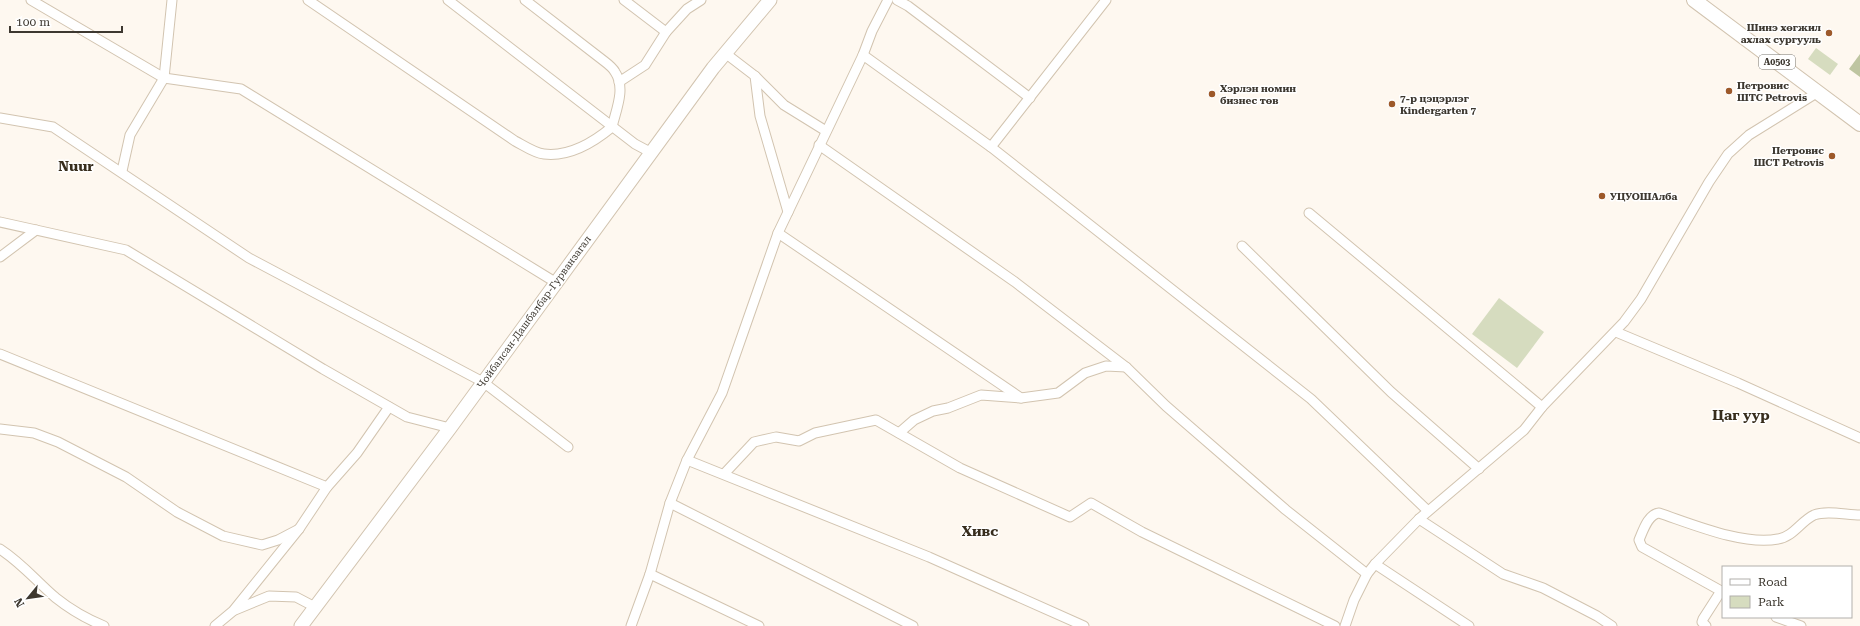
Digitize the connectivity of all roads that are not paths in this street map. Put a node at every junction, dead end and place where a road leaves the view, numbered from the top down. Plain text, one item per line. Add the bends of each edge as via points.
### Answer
1 (31, 0) edge
2 (172, 0) edge
3 (308, 0) edge
4 (448, 0) edge
5 (526, 0) edge
6 (624, 0) edge
7 (701, 0) edge
8 (888, 0) edge
9 (897, 0) edge
10 (1106, 0) edge
11 (1694, 0) edge
12 (766, 1) edge
13 (666, 32) junction
14 (725, 53) junction
15 (863, 55) junction
16 (756, 76) junction
17 (164, 78) junction
18 (619, 82) junction
19 (1818, 92) junction
20 (1030, 98) junction
21 (0, 118) edge
22 (1860, 124) edge
23 (612, 127) junction
24 (826, 131) junction
25 (819, 145) junction
26 (991, 147) junction
27 (650, 152) junction
28 (122, 172) junction
29 (788, 212) junction
30 (1309, 213) dead end
31 (0, 222) edge
32 (36, 230) junction
33 (778, 233) junction
34 (1242, 246) dead end
35 (0, 257) edge
36 (555, 282) junction
37 (1616, 332) junction
38 (0, 354) edge
39 (1126, 367) junction
40 (482, 382) junction
41 (1021, 398) junction
42 (389, 407) junction
43 (1542, 407) junction
44 (450, 428) junction
45 (0, 429) edge
46 (899, 432) junction
47 (1860, 438) edge
48 (568, 447) dead end
49 (687, 460) junction
50 (1479, 469) junction
51 (724, 474) junction
52 (327, 487) junction
53 (670, 503) junction
54 (1428, 511) junction
55 (1860, 515) edge
56 (1419, 519) junction
57 (299, 529) junction
58 (0, 549) edge
59 (1375, 564) junction
60 (650, 574) junction
61 (1367, 574) junction
62 (1722, 591) edge
63 (315, 607) junction
64 (233, 611) junction
65 (1779, 618) edge
66 (104, 626) edge
67 (216, 626) edge
68 (301, 626) edge
69 (631, 626) edge
70 (759, 626) edge
71 (913, 626) edge
72 (1084, 626) edge
73 (1335, 626) edge
74 (1345, 626) edge
75 (1469, 626) edge
76 (1612, 626) edge
77 (1706, 626) edge
78 (1801, 626) edge

1 - 17 street
2 - 17 street
3 - 23 street via 515,141 542,154 562,154 584,146
4 - 23 street
5 - 18 street via 604,61 615,72
6 - 13 street
7 - 13 street via 687,9
8 - 15 street
9 - 20 street
10 - 20 street
11 - 19 main road, A0503
12 - 14 street, Чойбалсан-Дашбалбар-Гурванзагал
13 - 18 street via 645,65
14 - 16 street
14 - 27 street, Чойбалсан-Дашбалбар-Гурванзагал
15 - 24 street
15 - 26 street
16 - 24 street via 784,105
16 - 29 street via 760,116
17 - 28 street via 130,135
17 - 36 street via 241,89
18 - 23 street via 620,100
19 - 22 main road, A0503
19 - 37 street via 1749,135 1728,154 1708,182 1640,299
20 - 26 street
21 - 28 street via 53,126
23 - 27 street via 634,144
24 - 25 street
25 - 29 street
25 - 39 street via 1015,282
26 - 54 street via 1311,399
27 - 36 street, Чойбалсан-Дашбалбар-Гурванзагал
28 - 40 street via 249,258
29 - 33 street
30 - 43 street
31 - 32 street
32 - 35 street
32 - 42 street via 126,250
33 - 41 street
33 - 49 street via 722,393
34 - 50 street via 1391,392
36 - 40 street, Чойбалсан-Дашбалбар-Гурванзагал
37 - 43 street
37 - 47 street
38 - 52 street
39 - 41 street via 1106,366 1084,373 1058,392
39 - 61 street via 1166,406 1286,510
40 - 44 street, Чойбалсан-Дашбалбар-Гурванзагал
40 - 48 street
41 - 46 street via 981,395 927,414
42 - 44 street via 407,417
42 - 52 street via 357,453
43 - 50 street via 1524,430
44 - 63 street, Чойбалсан-Дашбалбар-Гурванзагал
45 - 57 street via 34,433 58,442 126,477 177,512 223,536 262,545
46 - 51 street via 876,420 815,433 799,441 776,437 754,442
46 - 73 street via 960,468 1070,517 1091,503 1142,532
49 - 51 street
49 - 53 street
50 - 54 street
51 - 72 street via 929,557
52 - 57 street
53 - 60 street
53 - 71 street
54 - 56 street
55 - 62 street via 1814,515 1786,536 1774,540 1728,535 1659,513 1650,517 1639,540 1642,547
56 - 59 street
56 - 76 street via 1503,574 1543,588
57 - 64 street
58 - 66 street via 18,560 57,598 85,618
59 - 61 street
59 - 75 street
60 - 69 street
60 - 70 street
61 - 74 street
62 - 77 street via 1703,619 1702,622
63 - 64 street via 296,597 269,596
63 - 68 street, Чойбалсан-Дашбалбар-Гурванзагал
64 - 67 street
65 - 78 street

